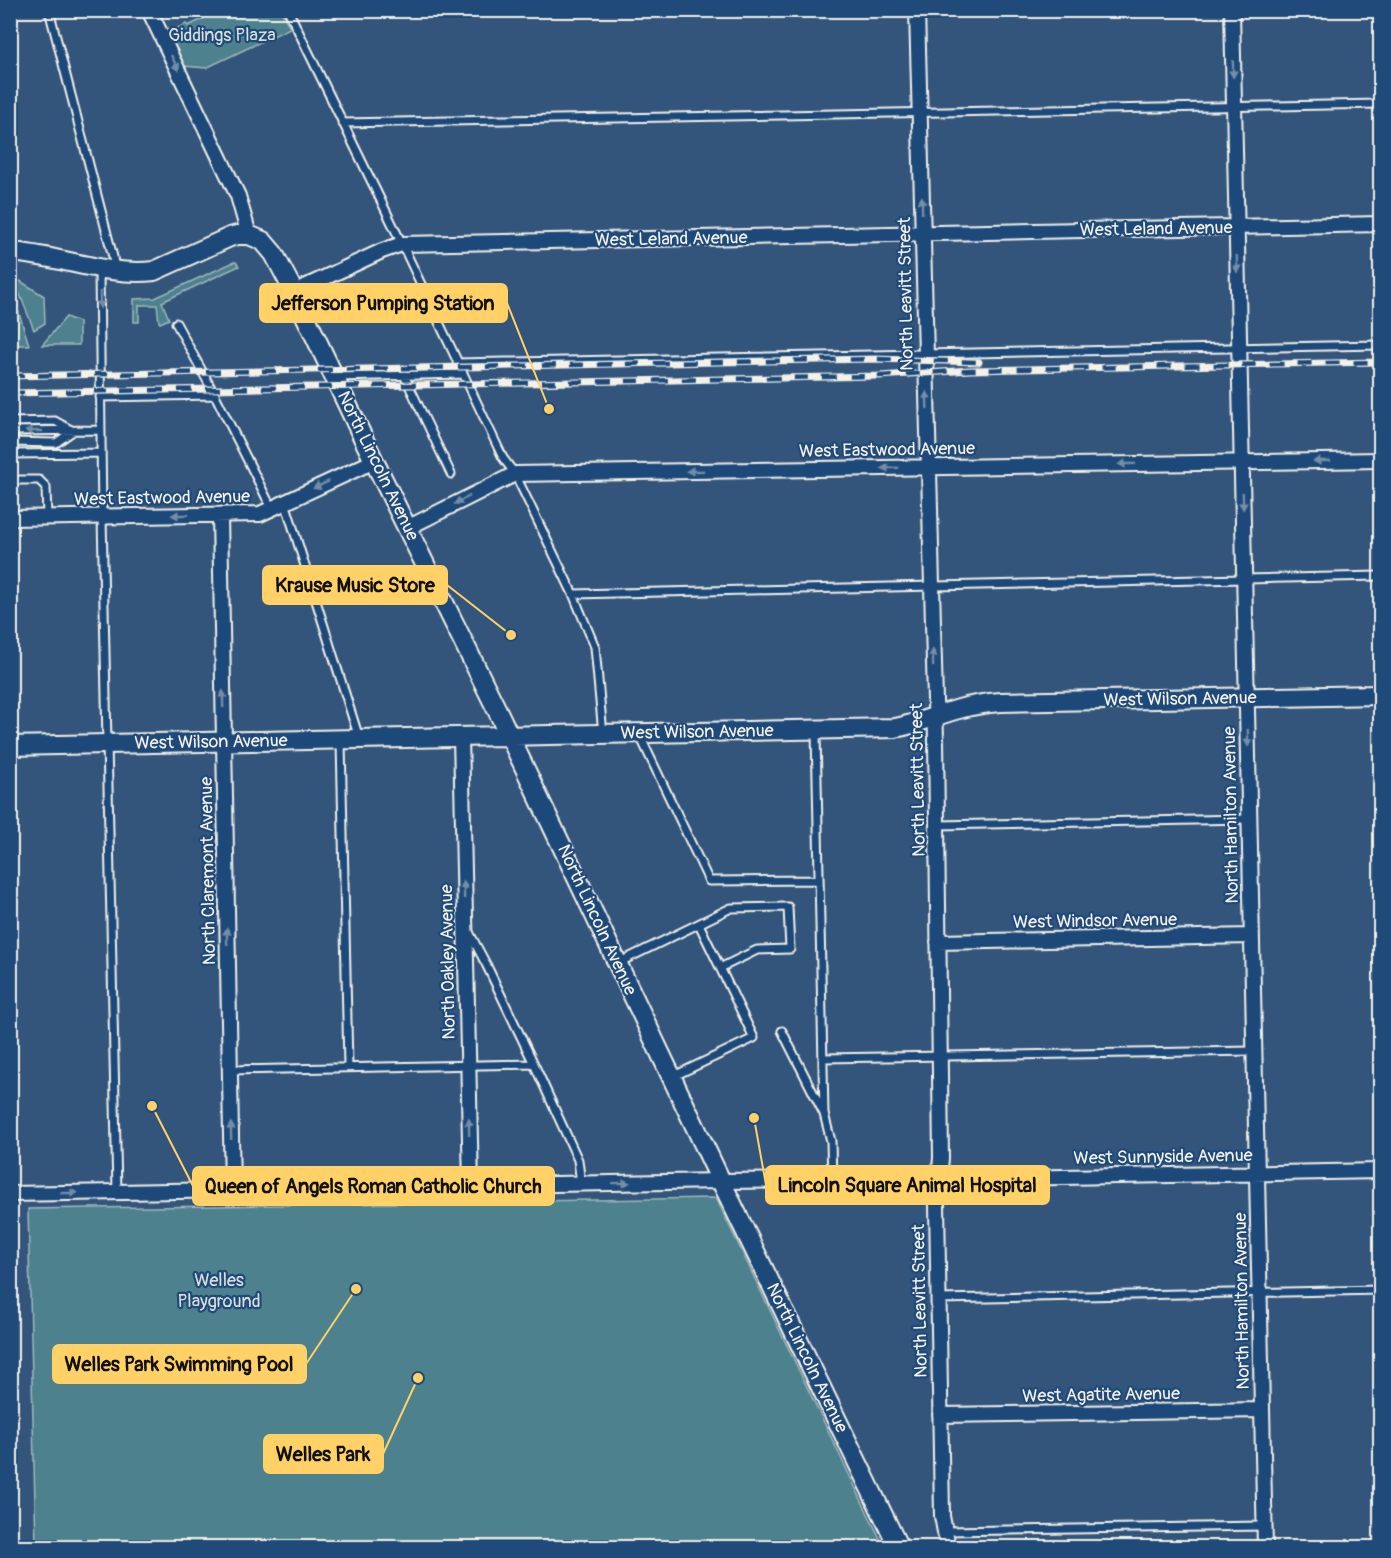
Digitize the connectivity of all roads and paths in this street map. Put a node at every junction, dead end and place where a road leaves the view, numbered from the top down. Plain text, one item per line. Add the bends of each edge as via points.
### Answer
1 (49, 10) edge
2 (149, 10) edge
3 (288, 10) edge
4 (917, 10) edge
5 (1232, 10) edge
6 (1380, 104) edge
7 (1234, 107) junction
8 (920, 112) junction
9 (342, 123) junction
10 (1380, 224) edge
11 (1237, 227) junction
12 (923, 234) junction
13 (249, 235) junction
14 (402, 244) junction
15 (10, 252) edge
16 (107, 268) junction
17 (294, 292) junction
18 (176, 323) dead end
19 (1380, 345) edge
20 (1239, 348) junction
21 (926, 354) junction
22 (458, 363) junction
23 (463, 374) junction
24 (404, 375) junction
25 (335, 377) junction
26 (216, 395) junction
27 (100, 397) junction
28 (10, 422) edge
29 (100, 430) junction
30 (10, 431) edge
31 (73, 431) junction
32 (10, 442) edge
33 (100, 453) junction
34 (10, 454) edge
35 (1380, 460) edge
36 (374, 461) junction
37 (1242, 462) junction
38 (929, 467) junction
39 (451, 474) dead end
40 (515, 474) junction
41 (10, 480) edge
42 (285, 502) junction
43 (272, 509) junction
44 (220, 515) junction
45 (102, 516) junction
46 (47, 517) junction
47 (10, 518) edge
48 (407, 528) junction
49 (1380, 576) edge
50 (1244, 579) junction
51 (932, 586) junction
52 (573, 594) junction
53 (1380, 695) edge
54 (1247, 698) junction
55 (935, 717) junction
56 (816, 729) junction
57 (639, 733) junction
58 (603, 734) junction
59 (509, 735) junction
60 (460, 736) junction
61 (350, 739) junction
62 (224, 741) junction
63 (107, 744) junction
64 (10, 746) edge
65 (1249, 819) junction
66 (937, 825) junction
67 (819, 880) junction
68 (699, 924) junction
69 (465, 926) junction
70 (1252, 936) junction
71 (938, 942) junction
72 (617, 963) junction
73 (720, 968) junction
74 (782, 1031) dead end
75 (1254, 1051) junction
76 (939, 1056) junction
77 (823, 1058) junction
78 (534, 1064) junction
79 (468, 1065) junction
80 (348, 1067) junction
81 (230, 1070) junction
82 (671, 1077) junction
83 (824, 1114) junction
84 (1380, 1171) edge
85 (1257, 1173) junction
86 (832, 1179) junction
87 (939, 1180) junction
88 (721, 1181) junction
89 (581, 1184) junction
90 (471, 1186) junction
91 (232, 1190) junction
92 (117, 1192) junction
93 (10, 1194) edge
94 (1380, 1290) edge
95 (1259, 1293) junction
96 (938, 1299) junction
97 (1262, 1410) junction
98 (940, 1415) junction
99 (1264, 1526) junction
100 (945, 1531) junction
101 (899, 1548) edge
102 (948, 1548) edge
103 (1265, 1548) edge

1 - 16 lane via 113,257
2 -> 13 street via 238,196
3 - 9 lane
4 - 8 street, North Leavitt Street
5 -> 7 street, North Hamilton Avenue
6 - 7 lane
7 - 8 lane
7 - 11 street, North Hamilton Avenue
8 - 9 lane
12 -> 8 street, North Leavitt Street
9 - 14 lane
10 - 11 street, West Leland Avenue
11 - 12 street, West Leland Avenue
11 -> 20 street, North Hamilton Avenue
12 - 14 street, West Leland Avenue
12 - 21 street, North Leavitt Street
13 - 16 main road via 230,237 154,271
13 - 17 main road via 267,245
14 - 17 street, West Leland Avenue
14 - 22 lane
15 - 16 main road
16 -> 27 lane
17 - 25 main road, North Lincoln Avenue
18 - 26 lane
19 - 20 lane
20 - 21 lane
20 - 37 street, North Hamilton Avenue
21 - 22 lane
38 -> 21 street, North Leavitt Street
22 - 23 lane
23 - 24 lane
23 - 40 lane via 503,458
24 - 25 lane
24 - 39 lane
25 - 36 main road, North Lincoln Avenue
26 - 27 lane
26 - 43 lane
27 - 29 lane
28 - 31 lane via 55,421
29 - 31 lane
29 - 33 lane
31 -> 30 lane
31 - 32 lane via 56,443
33 - 34 lane
33 - 45 lane
35 -> 37 street, West Eastwood Avenue
36 -> 42 street, West Eastwood Avenue
36 - 48 main road, North Lincoln Avenue
37 -> 38 street, West Eastwood Avenue
37 -> 50 street, North Hamilton Avenue
38 -> 40 street, West Eastwood Avenue
38 - 51 street, North Leavitt Street
40 -> 48 street, West Eastwood Avenue
40 - 52 lane
41 - 46 lane via 39,480 46,487
42 - 43 street, West Eastwood Avenue
42 - 61 lane
43 - 44 street, West Eastwood Avenue via 260,514
44 -> 45 street, West Eastwood Avenue
62 -> 44 street, North Claremont Avenue
45 - 46 street, West Eastwood Avenue
45 - 63 lane
46 - 47 street, West Eastwood Avenue
48 - 59 main road, North Lincoln Avenue
49 - 50 lane
50 - 51 lane
50 - 54 street, North Hamilton Avenue
51 - 52 lane
55 -> 51 street, North Leavitt Street
52 - 58 lane via 595,646
53 - 54 main road, West Wilson Avenue
54 - 55 main road, West Wilson Avenue via 1001,702 978,704
54 -> 65 street, North Hamilton Avenue
55 - 56 main road, West Wilson Avenue via 895,728
55 - 66 street, North Leavitt Street
56 - 57 main road, West Wilson Avenue
56 - 67 lane
57 - 58 main road, West Wilson Avenue
57 - 67 lane via 709,880
58 - 59 main road, West Wilson Avenue
59 - 60 main road, West Wilson Avenue
59 - 72 main road, North Lincoln Avenue
60 - 61 main road, West Wilson Avenue
69 -> 60 street, North Oakley Avenue
61 - 62 main road, West Wilson Avenue
61 - 80 lane
62 - 63 main road, West Wilson Avenue
81 -> 62 street, North Claremont Avenue
63 - 64 main road, West Wilson Avenue
63 - 92 lane
65 - 66 lane
65 - 70 street, North Hamilton Avenue
66 - 71 street, North Leavitt Street
67 - 77 lane
68 - 72 lane
68 - 73 lane
68 - 73 lane via 731,908 788,907 790,949 757,950
69 - 78 lane
69 - 79 street, North Oakley Avenue
70 - 71 street, West Windsor Avenue
70 - 75 street, North Hamilton Avenue
71 - 76 street, North Leavitt Street
72 - 82 main road, North Lincoln Avenue
73 - 82 lane via 754,1038
74 - 83 lane
75 - 76 lane
75 - 85 street, North Hamilton Avenue
76 - 77 lane
76 - 87 street, North Leavitt Street
77 - 83 lane
78 - 79 lane
78 - 89 lane via 578,1160
79 - 80 lane
90 -> 79 street, North Oakley Avenue
80 - 81 lane
91 -> 81 street, North Claremont Avenue
82 - 88 main road, North Lincoln Avenue
83 - 86 lane via 831,1141
84 - 85 street, West Sunnyside Avenue
85 - 87 street, West Sunnyside Avenue
85 - 95 street, North Hamilton Avenue
86 - 87 street, West Sunnyside Avenue
86 - 88 street, West Sunnyside Avenue
87 - 96 street, North Leavitt Street
89 -> 88 street, West Sunnyside Avenue
88 - 101 main road, North Lincoln Avenue
89 - 90 street, West Sunnyside Avenue
90 - 91 street, West Sunnyside Avenue
91 - 92 street, West Sunnyside Avenue
93 -> 92 street, West Sunnyside Avenue
94 - 95 lane
95 - 96 lane
95 - 97 street, North Hamilton Avenue
96 - 98 street, North Leavitt Street
97 - 98 street, West Agatite Avenue
97 - 99 street, North Hamilton Avenue
98 - 100 street, North Leavitt Street
99 - 100 lane
99 - 103 street, North Hamilton Avenue
100 - 102 street, North Leavitt Street

